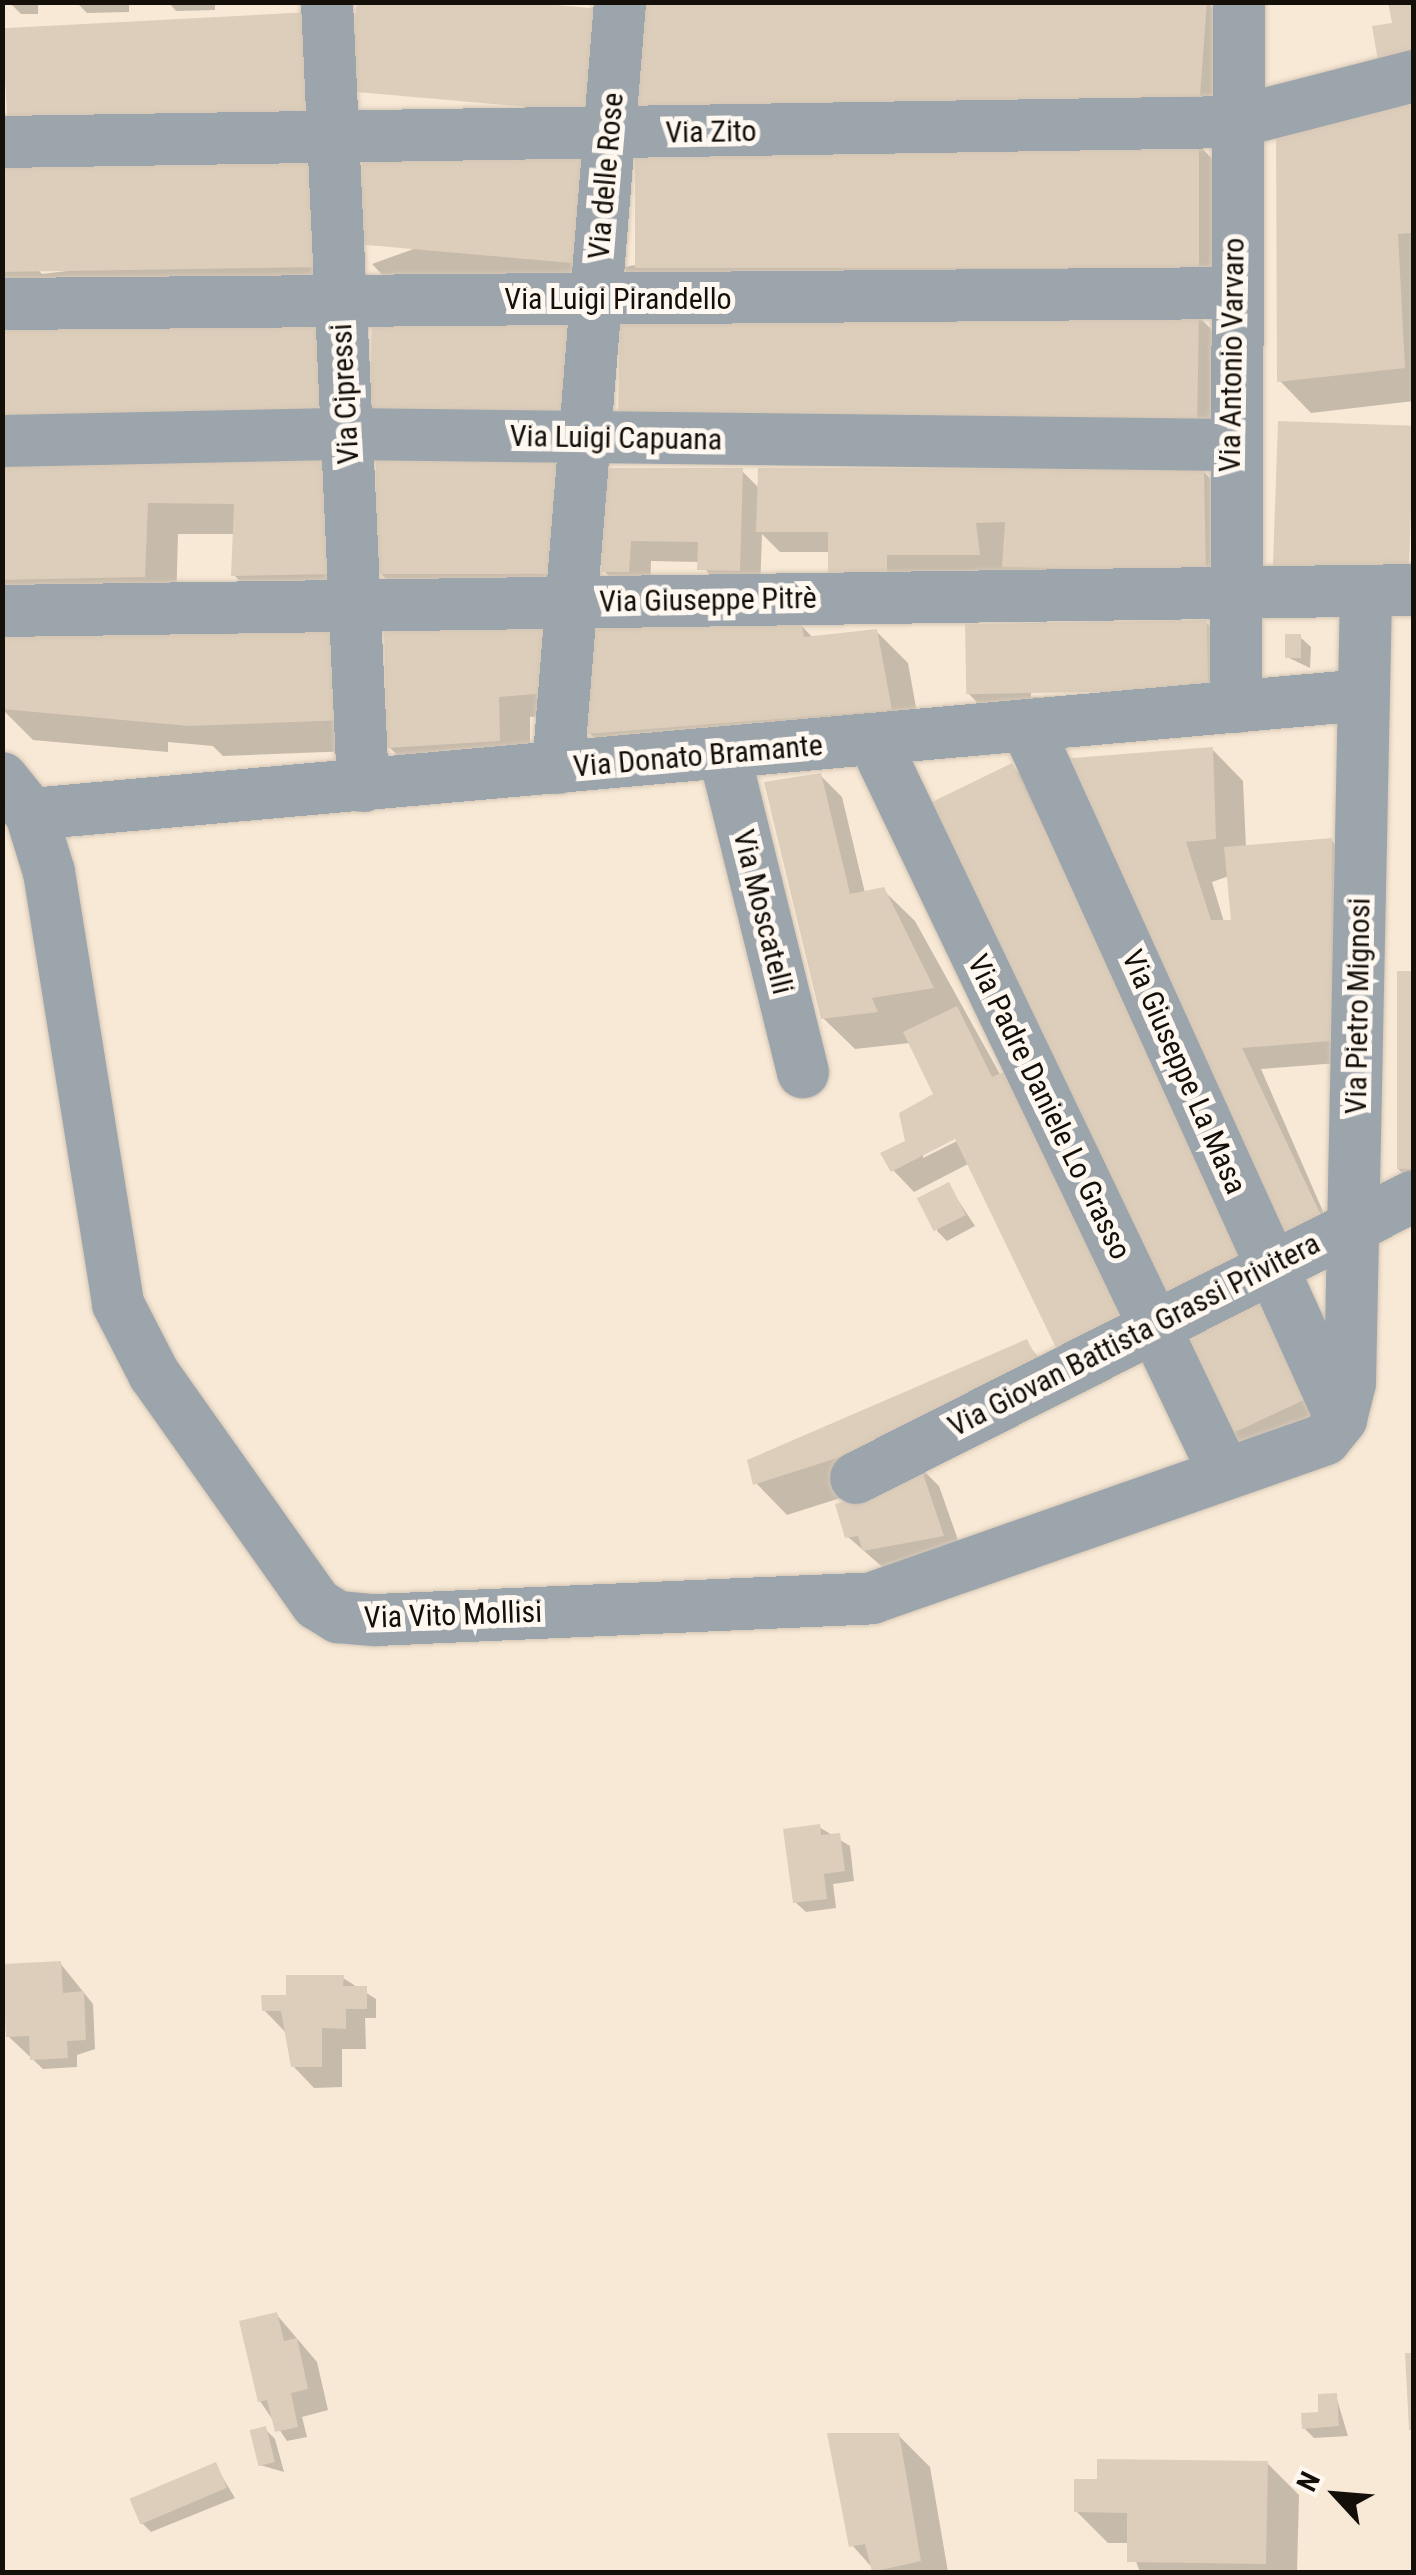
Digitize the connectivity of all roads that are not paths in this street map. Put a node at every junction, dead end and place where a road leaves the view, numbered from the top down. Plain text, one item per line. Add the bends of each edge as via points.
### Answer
1 (327, 2) edge
2 (620, 2) edge
3 (1239, 2) edge
4 (1414, 76) edge
5 (1235, 122) junction
6 (609, 134) junction
7 (334, 136) junction
8 (2, 142) edge
9 (1233, 294) junction
10 (340, 300) junction
11 (596, 300) junction
12 (2, 304) edge
13 (346, 434) junction
14 (585, 438) junction
15 (2, 440) edge
16 (1230, 445) junction
17 (1390, 591) edge
18 (1233, 596) junction
19 (572, 602) junction
20 (355, 605) junction
21 (2, 611) edge
22 (1364, 695) junction
23 (1236, 706) junction
24 (1026, 725) junction
25 (873, 740) junction
26 (724, 753) junction
27 (558, 768) junction
28 (363, 786) junction
29 (17, 796) edge
30 (802, 1072) dead end
31 (1414, 1196) edge
32 (1354, 1220) junction
33 (1272, 1266) junction
34 (1155, 1329) junction
35 (1341, 1418) junction
36 (1225, 1474) junction
37 (856, 1478) dead end

1 - 7 street, Via Cipressi
2 - 6 street, Via delle Rose
3 - 5 street, Via Antonio Varvaro
4 - 5 street, Via Zito
5 - 6 street, Via Zito
5 - 9 street, Via Antonio Varvaro
6 - 7 street, Via Zito
6 - 11 street, Via delle Rose
7 - 8 street, Via Zito
7 - 10 street, Via Cipressi
9 - 11 street, Via Luigi Pirandello
9 - 16 street, Via Antonio Varvaro
10 - 11 street, Via Luigi Pirandello
10 - 12 street, Via Luigi Pirandello
10 - 13 street, Via Cipressi
11 - 14 street, Via delle Rose
13 - 14 street, Via Luigi Capuana
13 - 15 street, Via Luigi Capuana
13 - 20 street, Via Cipressi
14 - 16 street, Via Luigi Capuana
14 - 19 street, Via delle Rose
16 - 18 street, Via Antonio Varvaro
17 - 18 street, Via Giuseppe Pitrè
17 - 22 street, Via Pietro Mignosi
18 - 19 street, Via Giuseppe Pitrè
18 - 23 street, Via Antonio Varvaro
19 - 20 street, Via Giuseppe Pitrè
19 - 27 street, Via delle Rose
20 - 21 street, Via Giuseppe Pitrè
20 - 28 street, Via Cipressi
22 - 23 street, Via Donato Bramante
22 - 32 street, Via Pietro Mignosi
23 - 24 street, Via Donato Bramante
24 - 25 street, Via Donato Bramante
24 - 33 street, Via Giuseppe La Masa
25 - 26 street, Via Donato Bramante
25 - 34 street, Via Padre Daniele Lo Grasso
26 - 27 street, Via Donato Bramante
26 - 30 street, Via Moscatelli
27 - 28 street, Via Donato Bramante
28 - 29 street, Via Donato Bramante
29 - 36 street, Via Vito Mollisi via 49,872 118,1304 154,1374 317,1604 338,1617 872,1598
31 - 32 street, Via Giovan Battista Grassi Privitera
32 - 33 street, Via Giovan Battista Grassi Privitera
32 - 35 street, Via Pietro Mignosi
33 - 34 street, Via Giovan Battista Grassi Privitera
33 - 35 street, Via Giuseppe La Masa
34 - 36 street, Via Padre Daniele Lo Grasso
34 - 37 street, Via Giovan Battista Grassi Privitera
35 - 36 street, Via Vito Mollisi via 1326,1439

